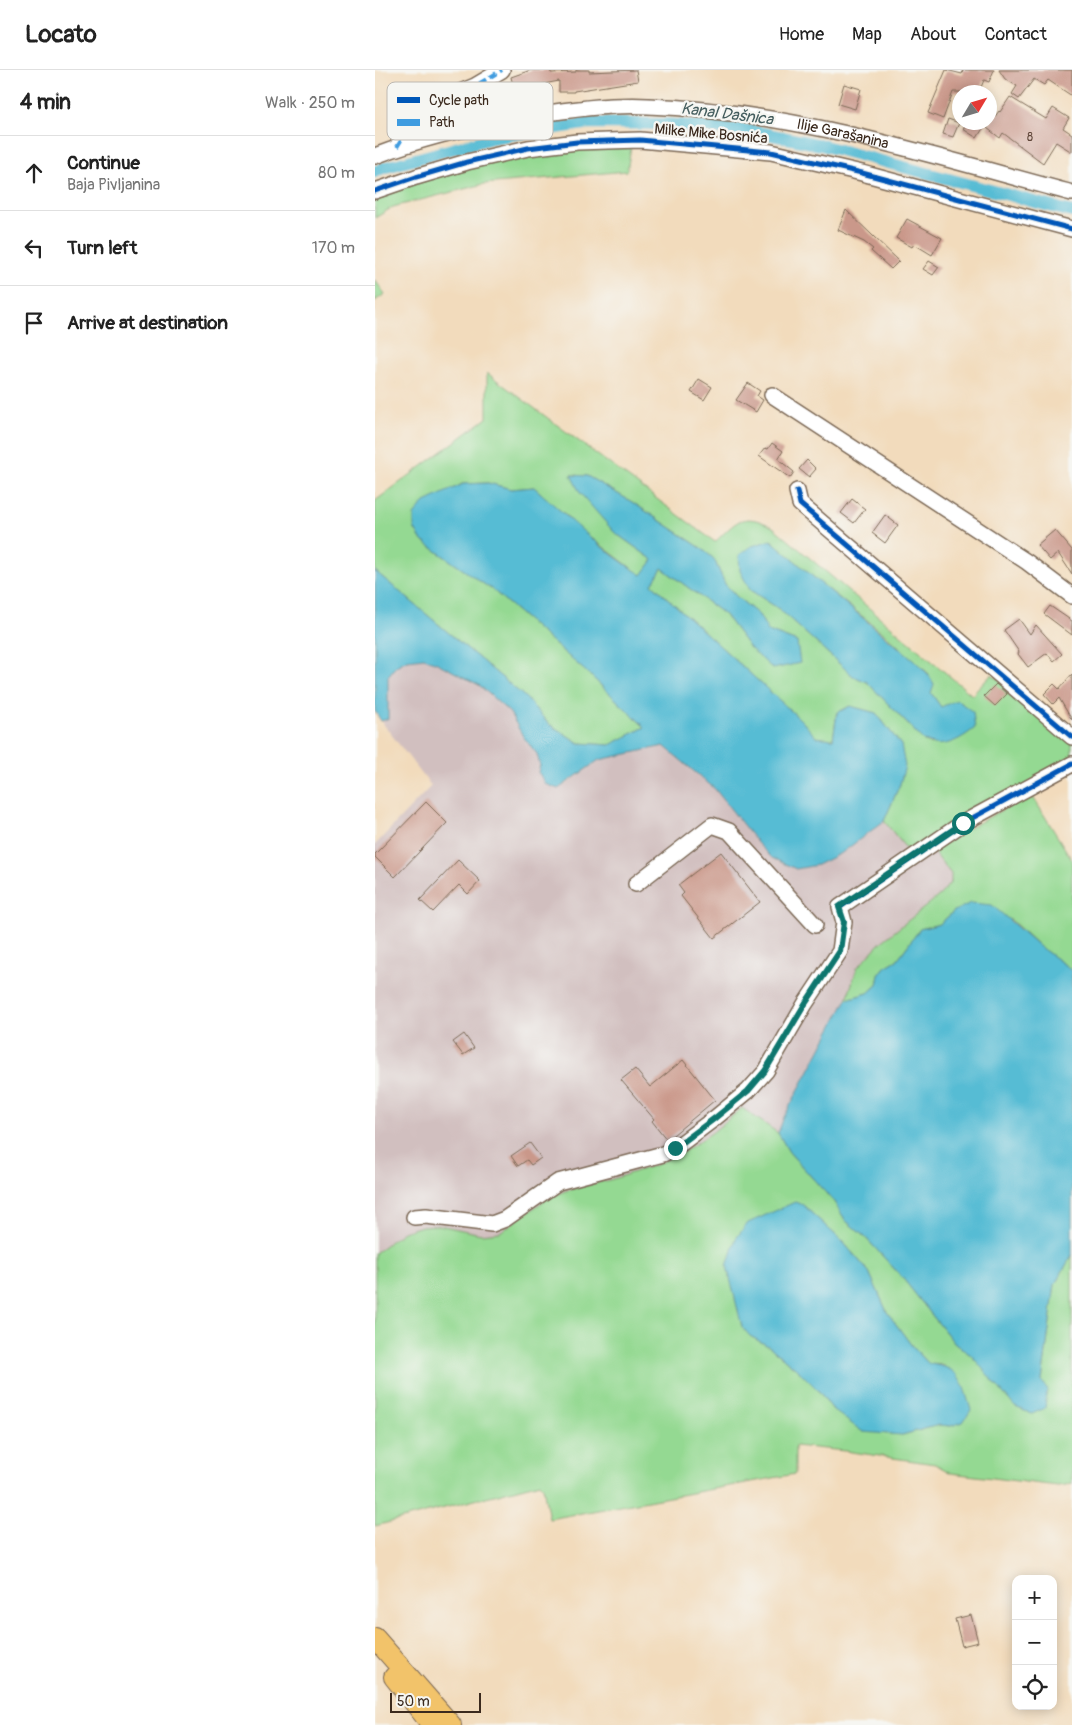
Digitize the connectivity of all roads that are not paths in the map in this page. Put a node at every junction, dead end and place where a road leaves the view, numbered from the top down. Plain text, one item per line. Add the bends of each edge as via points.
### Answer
1 (502, 70) edge
2 (482, 82) edge
3 (553, 112) edge
4 (401, 140) edge
5 (424, 140) edge
6 (397, 147) junction
7 (375, 156) edge
8 (375, 191) edge
9 (1072, 193) edge
10 (1072, 229) edge
11 (772, 395) dead end
12 (797, 491) dead end
13 (1072, 596) edge
14 (1072, 737) edge
15 (1072, 764) edge
16 (636, 884) dead end
17 (815, 925) dead end
18 (414, 1217) dead end
19 (375, 1638) edge
20 (375, 1652) edge
21 (431, 1725) edge
22 (451, 1725) edge

1 - 2 street
3 - 9 street, Ilije Garašanina via 577,108 647,106 747,114 866,138
4 - 6 street
5 - 6 street, Ilije Garašanina
6 - 7 street, Ilije Garašanina
8 - 10 street, Milke Mike Bosnića via 467,162 528,148 640,140 771,152
11 - 13 street via 1027,562
12 - 14 street via 800,504
15 - 18 street via 963,823 839,907 844,922 840,951 765,1071 748,1091 675,1148 558,1182 505,1219 492,1224
16 - 17 street via 713,825 729,831
19 - 22 main road
20 - 21 main road

